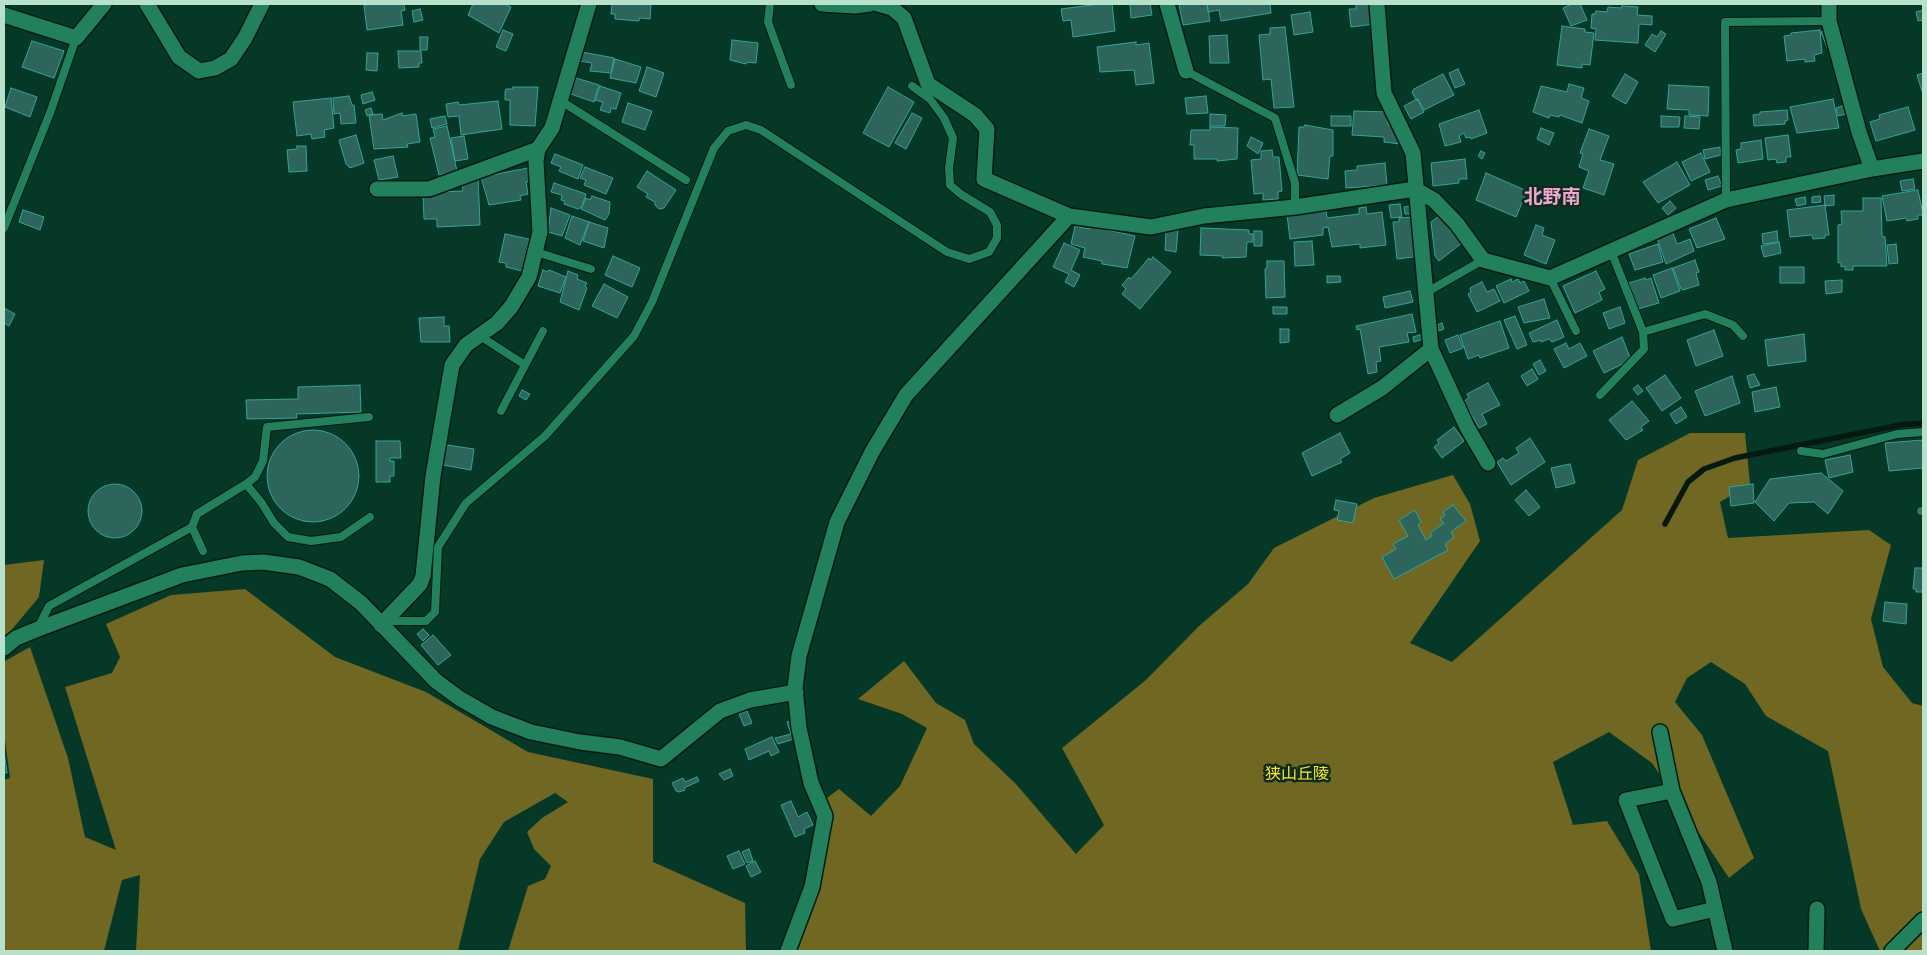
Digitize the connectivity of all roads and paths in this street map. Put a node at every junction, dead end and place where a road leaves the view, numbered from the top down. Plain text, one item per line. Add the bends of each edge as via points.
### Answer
1 (104, 4) edge
2 (147, 4) edge
3 (262, 4) edge
4 (589, 4) edge
5 (770, 4) edge
6 (822, 4) edge
7 (870, 4) edge
8 (878, 4) edge
9 (1167, 4) edge
10 (1377, 4) edge
11 (1829, 4) edge
12 (4, 15) edge
13 (1829, 21) junction
14 (76, 38) junction
15 (1186, 72) joint
16 (791, 85) dead end
17 (912, 86) dead end
18 (561, 101) junction
19 (538, 149) junction
20 (1923, 161) edge
21 (1872, 169) junction
22 (686, 180) dead end
23 (377, 189) dead end
24 (1415, 190) junction
25 (1726, 200) junction
26 (1295, 207) junction
27 (1069, 216) junction
28 (4, 228) edge
29 (1611, 251) junction
30 (536, 252) junction
31 (1483, 260) junction
32 (591, 269) dead end
33 (1550, 278) junction
34 (1427, 292) junction
35 (543, 330) dead end
36 (1576, 332) dead end
37 (1643, 332) junction
38 (480, 336) junction
39 (1744, 336) dead end
40 (1431, 349) junction
41 (525, 365) junction
42 (1600, 395) dead end
43 (501, 412) dead end
44 (1337, 415) dead end
45 (369, 418) dead end
46 (1923, 432) edge
47 (1801, 451) dead end
48 (1488, 463) dead end
49 (246, 484) junction
50 (370, 517) dead end
51 (192, 526) junction
52 (203, 551) dead end
53 (381, 625) junction
54 (38, 629) junction
55 (4, 648) edge
56 (796, 692) junction
57 (1660, 732) dead end
58 (1672, 791) junction
59 (1715, 909) junction
60 (1817, 909) dead end
61 (1923, 920) edge
62 (788, 951) edge
63 (1726, 951) edge
64 (1816, 951) edge
65 (1892, 951) edge

1 - 14 street
2 - 3 street via 179,57 198,71 215,68 231,59
4 - 18 street
5 - 16 lane via 768,22
6 - 7 street
8 - 27 street via 892,8 904,18 928,84 975,115 987,129 984,179
9 - 15 street
10 - 24 street via 1384,93 1414,153
11 - 13 street
12 - 14 street
13 - 21 street
13 - 25 lane via 1725,22
14 - 28 lane
15 - 26 lane via 1275,118 1295,183
17 - 53 lane via 930,99 944,118 952,138 950,185 990,212 997,225 997,238 989,252 969,259 947,252 761,130 746,125 728,131 714,148 652,302 634,336 545,436 466,503 438,547 435,612 426,621
18 - 19 street via 552,128
18 - 22 lane
19 - 23 street via 429,189
19 - 30 street via 540,232
20 - 21 street
21 - 25 street
24 - 26 street
24 - 31 street via 1434,200 1457,224
24 - 34 street
25 - 29 street
26 - 27 street via 1204,216 1151,227
27 - 56 street via 906,395 872,452 837,522 799,656
29 - 33 street
29 - 37 lane
30 - 32 lane
30 - 38 street via 529,277 511,307
31 - 33 street
31 - 34 lane
33 - 36 lane
34 - 40 street
35 - 41 lane
37 - 39 lane via 1705,314 1733,325
37 - 42 lane via 1644,349
38 - 41 lane
38 - 53 street via 466,345 452,365 433,476 423,576 420,584
40 - 44 street via 1382,388
40 - 48 street via 1467,427
41 - 43 lane
45 - 49 lane via 267,426 263,462 255,477
46 - 47 lane via 1897,434 1823,454
49 - 50 lane via 288,537 311,541 341,537
49 - 51 lane via 197,514
51 - 52 lane
51 - 54 lane via 49,606
53 - 54 street via 361,603 330,579 298,567 263,562 182,575
53 - 56 street via 436,681 492,717 531,732 620,747 661,759 720,711 750,700
54 - 55 street via 16,638
56 - 62 street via 799,728 811,783 825,816 812,887
57 - 58 street
58 - 59 street via 1709,882
58 - 59 street via 1626,800 1673,919
59 - 63 street
60 - 64 street
61 - 65 street

